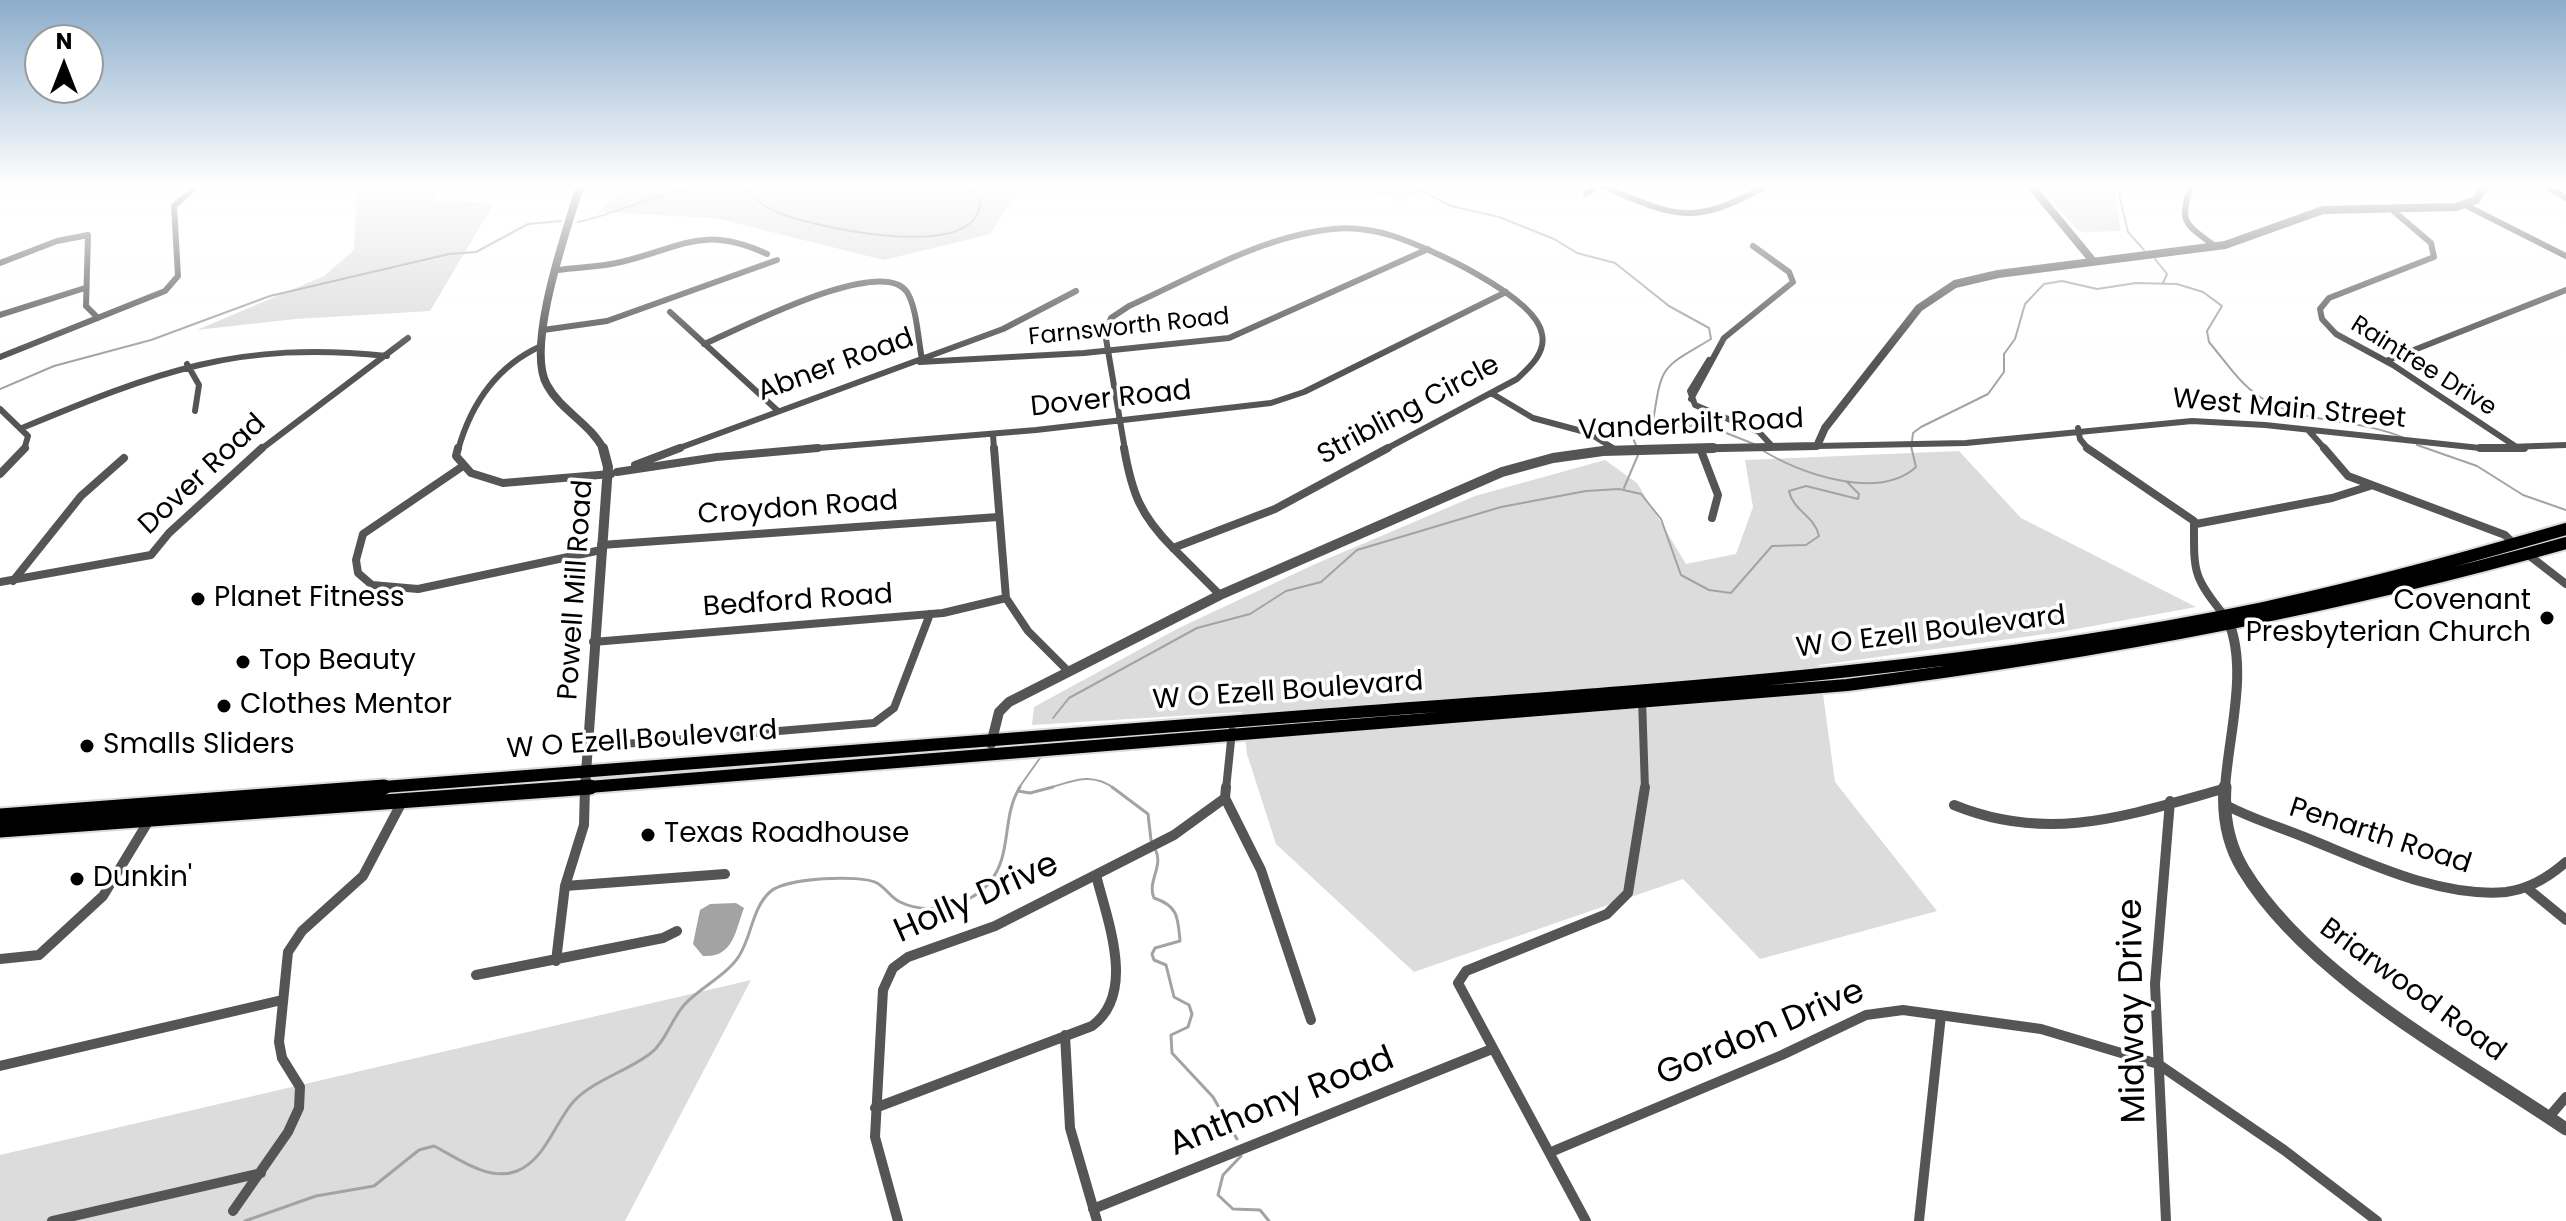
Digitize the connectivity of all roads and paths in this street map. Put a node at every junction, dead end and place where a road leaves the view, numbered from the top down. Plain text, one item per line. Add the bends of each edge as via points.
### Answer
1 (53, 243) edge
2 (88, 243) edge
3 (176, 243) edge
4 (565, 243) edge
5 (678, 243) edge
6 (750, 243) edge
7 (1278, 243) edge
8 (1413, 243) edge
9 (2078, 243) edge
10 (2211, 243) edge
11 (2228, 243) edge
12 (2431, 243) edge
13 (2540, 243) edge
14 (1753, 246) dead end
15 (2216, 247) junction
16 (1428, 249) junction
17 (767, 254) dead end
18 (2566, 256) edge
19 (777, 260) dead end
20 (2093, 261) junction
21 (0, 263) edge
22 (558, 270) junction
23 (85, 288) junction
24 (2566, 290) edge
25 (1076, 291) dead end
26 (1506, 292) junction
27 (670, 312) dead end
28 (0, 315) edge
29 (98, 318) junction
30 (543, 330) junction
31 (408, 338) dead end
32 (704, 344) junction
33 (541, 346) junction
34 (1107, 352) junction
35 (387, 356) junction
36 (0, 357) edge
37 (922, 359) junction
38 (2386, 361) junction
39 (911, 363) junction
40 (187, 364) junction
41 (1491, 393) junction
42 (0, 409) edge
43 (195, 411) dead end
44 (778, 411) junction
45 (1118, 421) junction
46 (22, 428) junction
47 (2078, 428) junction
48 (2308, 430) junction
49 (993, 434) junction
50 (690, 444) junction
51 (2566, 445) edge
52 (1817, 446) junction
53 (1772, 447) junction
54 (1700, 448) junction
55 (2518, 449) junction
56 (1616, 450) junction
57 (124, 458) dead end
58 (696, 460) junction
59 (463, 466) junction
60 (0, 474) edge
61 (612, 474) junction
62 (2371, 486) junction
63 (998, 517) junction
64 (1712, 518) dead end
65 (2196, 524) junction
66 (2566, 529) edge
67 (2566, 543) edge
68 (2516, 545) junction
69 (601, 548) junction
70 (1172, 548) junction
71 (2527, 555) junction
72 (13, 581) junction
73 (0, 582) edge
74 (2566, 584) edge
75 (1220, 595) junction
76 (1006, 598) junction
77 (930, 614) junction
78 (2224, 615) junction
79 (2234, 627) junction
80 (2089, 639) junction
81 (593, 642) junction
82 (2101, 650) junction
83 (1069, 672) junction
84 (1784, 685) junction
85 (1641, 697) junction
86 (1232, 728) junction
87 (992, 738) junction
88 (588, 747) junction
89 (988, 754) junction
90 (586, 780) junction
91 (2223, 789) junction
92 (405, 792) junction
93 (1225, 798) junction
94 (2170, 801) junction
95 (159, 804) junction
96 (2224, 804) junction
97 (1954, 805) dead end
98 (0, 816) edge
99 (151, 818) junction
100 (0, 830) edge
101 (2566, 862) edge
102 (725, 874) dead end
103 (1096, 875) junction
104 (565, 886) junction
105 (2527, 888) junction
106 (2566, 920) edge
107 (677, 931) dead end
108 (0, 959) edge
109 (556, 961) junction
110 (476, 975) dead end
111 (282, 1000) junction
112 (1941, 1015) junction
113 (1311, 1020) dead end
114 (1065, 1035) junction
115 (1492, 1049) junction
116 (2158, 1064) junction
117 (0, 1066) edge
118 (2566, 1097) edge
119 (875, 1108) junction
120 (2549, 1117) junction
121 (2566, 1129) edge
122 (1551, 1152) junction
123 (261, 1173) junction
124 (1093, 1209) junction
125 (233, 1211) dead end
126 (52, 1221) edge
127 (898, 1221) edge
128 (1097, 1221) edge
129 (1586, 1221) edge
130 (1919, 1221) edge
131 (2166, 1221) edge
132 (2377, 1221) edge

1 - 21 street
2 - 23 street
3 - 29 street via 178,276 173,283 149,299
4 - 22 street, Powell Mill Road
5 - 22 street via 621,262
6 - 17 street
7 - 34 street, Stribling Circle via 1122,309 1105,328
8 - 16 street, Stribling Circle
9 - 20 street
10 - 15 street
11 - 15 street, Vanderbilt Road
12 - 38 street, Raintree Drive via 2434,257 2329,298 2320,309 2332,331
13 - 18 street
14 - 53 street via 1789,272 1793,282 1729,333 1691,399 1703,411 1763,435
15 - 20 street, Vanderbilt Road
16 - 26 street, Stribling Circle
16 - 34 street, Farnsworth Road via 1242,334
19 - 30 street via 607,321
20 - 52 street, Vanderbilt Road via 1976,278 1930,297 1841,407
22 - 30 street, Powell Mill Road
23 - 28 street
23 - 29 street via 86,306
24 - 38 street
25 - 37 street, Abner Road via 1003,329
26 - 41 street, Stribling Circle via 1539,321 1543,346 1529,369
26 - 45 street, Dover Road via 1297,395 1248,407
27 - 32 street
29 - 36 street
30 - 33 street, Powell Mill Road
31 - 35 street, Dover Road
32 - 37 street via 839,290 884,281 908,294
32 - 44 street
33 - 59 street via 521,353 481,399 459,443 456,456
33 - 61 street, Powell Mill Road via 539,369 545,383 580,414 600,442
34 - 39 street, Farnsworth Road
34 - 45 street, Stribling Circle
35 - 40 street via 339,349 250,351
35 - 72 street, Dover Road via 275,437 151,555
37 - 39 street, Abner Road
38 - 55 street, Raintree Drive
39 - 44 street, Abner Road
40 - 43 street via 199,385
40 - 46 street
41 - 56 street via 1533,418 1589,433
41 - 70 street, Stribling Circle via 1275,509
42 - 46 street
44 - 50 street, Abner Road
45 - 49 street, Dover Road
45 - 70 street, Stribling Circle via 1132,493
46 - 60 street via 28,436 26,445
47 - 48 street, West Main Street via 2182,421
47 - 52 street, West Main Street via 1986,441
47 - 65 street via 2090,452 2184,511
48 - 55 street, West Main Street
48 - 62 street via 2343,472
49 - 58 street, Dover Road
49 - 63 street
50 - 58 street
50 - 61 street, Abner Road
51 - 55 street, West Main Street
52 - 53 street, Vanderbilt Road
53 - 54 street, Vanderbilt Road
54 - 56 street, Vanderbilt Road
54 - 64 street via 1719,499
56 - 75 street, Vanderbilt Road via 1553,458 1494,475
57 - 72 street via 81,496
58 - 61 street, Dover Road
59 - 61 street via 503,483
59 - 69 street, Croydon Road via 363,534 358,573 372,585 418,589
61 - 69 street, Powell Mill Road
62 - 65 street
62 - 68 street via 2505,535
63 - 69 street, Croydon Road
63 - 76 street
65 - 78 street via 2194,572
66 - 68 main road, W O Ezell Boulevard
67 - 71 main road, W O Ezell Boulevard
68 - 71 street
68 - 78 main road, W O Ezell Boulevard
69 - 81 street, Powell Mill Road
70 - 75 street, Stribling Circle
71 - 74 street
71 - 79 main road, W O Ezell Boulevard
72 - 73 street, Dover Road
75 - 83 street, Vanderbilt Road
76 - 77 street, Bedford Road
76 - 83 street via 1036,640
77 - 81 street, Bedford Road
77 - 88 street via 894,708 874,723
78 - 79 street
78 - 80 main road, W O Ezell Boulevard
79 - 82 main road, W O Ezell Boulevard
79 - 91 street, Briarwood Road via 2234,694
80 - 82 main road
80 - 84 main road, W O Ezell Boulevard
81 - 88 street, Powell Mill Road
82 - 84 main road, W O Ezell Boulevard via 1962,671
83 - 87 street, Vanderbilt Road via 1005,705
84 - 85 main road, W O Ezell Boulevard
85 - 86 main road, W O Ezell Boulevard
85 - 115 street via 1644,803 1628,893 1607,914 1462,974 1458,988
86 - 87 main road, W O Ezell Boulevard
86 - 89 main road, W O Ezell Boulevard
86 - 93 street
87 - 89 street, Vanderbilt Road
87 - 90 main road, W O Ezell Boulevard
88 - 90 street, Powell Mill Road
89 - 90 main road, W O Ezell Boulevard
90 - 92 main road, W O Ezell Boulevard
90 - 104 street via 584,825
91 - 94 street
91 - 96 street, Briarwood Road
92 - 95 main road, W O Ezell Boulevard
92 - 99 main road, W O Ezell Boulevard
92 - 111 street via 363,876 292,945
93 - 103 street, Holly Drive via 1189,827
93 - 113 street via 1261,870
94 - 97 street via 2090,822 2042,827 1997,824
94 - 116 street, Midway Drive via 2156,932
95 - 98 main road, W O Ezell Boulevard
95 - 99 street
96 - 105 street, Penarth Road via 2249,818 2451,886 2487,892
96 - 120 street, Briarwood Road via 2231,845 2246,874 2304,946
99 - 100 main road, W O Ezell Boulevard
99 - 108 street via 103,896 39,955
101 - 105 street, Penarth Road
102 - 104 street
103 - 114 street via 1114,999 1100,1021
103 - 119 street, Holly Drive via 983,932 908,957 893,968 883,990
104 - 109 street
105 - 106 street
107 - 109 street
109 - 110 street
111 - 117 street
111 - 123 street via 280,1050 297,1078 301,1097 295,1120
112 - 116 street, Gordon Drive via 2041,1029
112 - 122 street, Gordon Drive via 1874,1012
112 - 130 street
114 - 119 street
114 - 124 street via 1070,1128
115 - 122 street
115 - 124 street, Anthony Road
116 - 131 street, Midway Drive
116 - 132 street, Gordon Drive
118 - 120 street
119 - 127 street, Holly Drive via 877,1154
120 - 121 street, Briarwood Road
122 - 129 street
123 - 125 street
123 - 126 street
124 - 128 street

